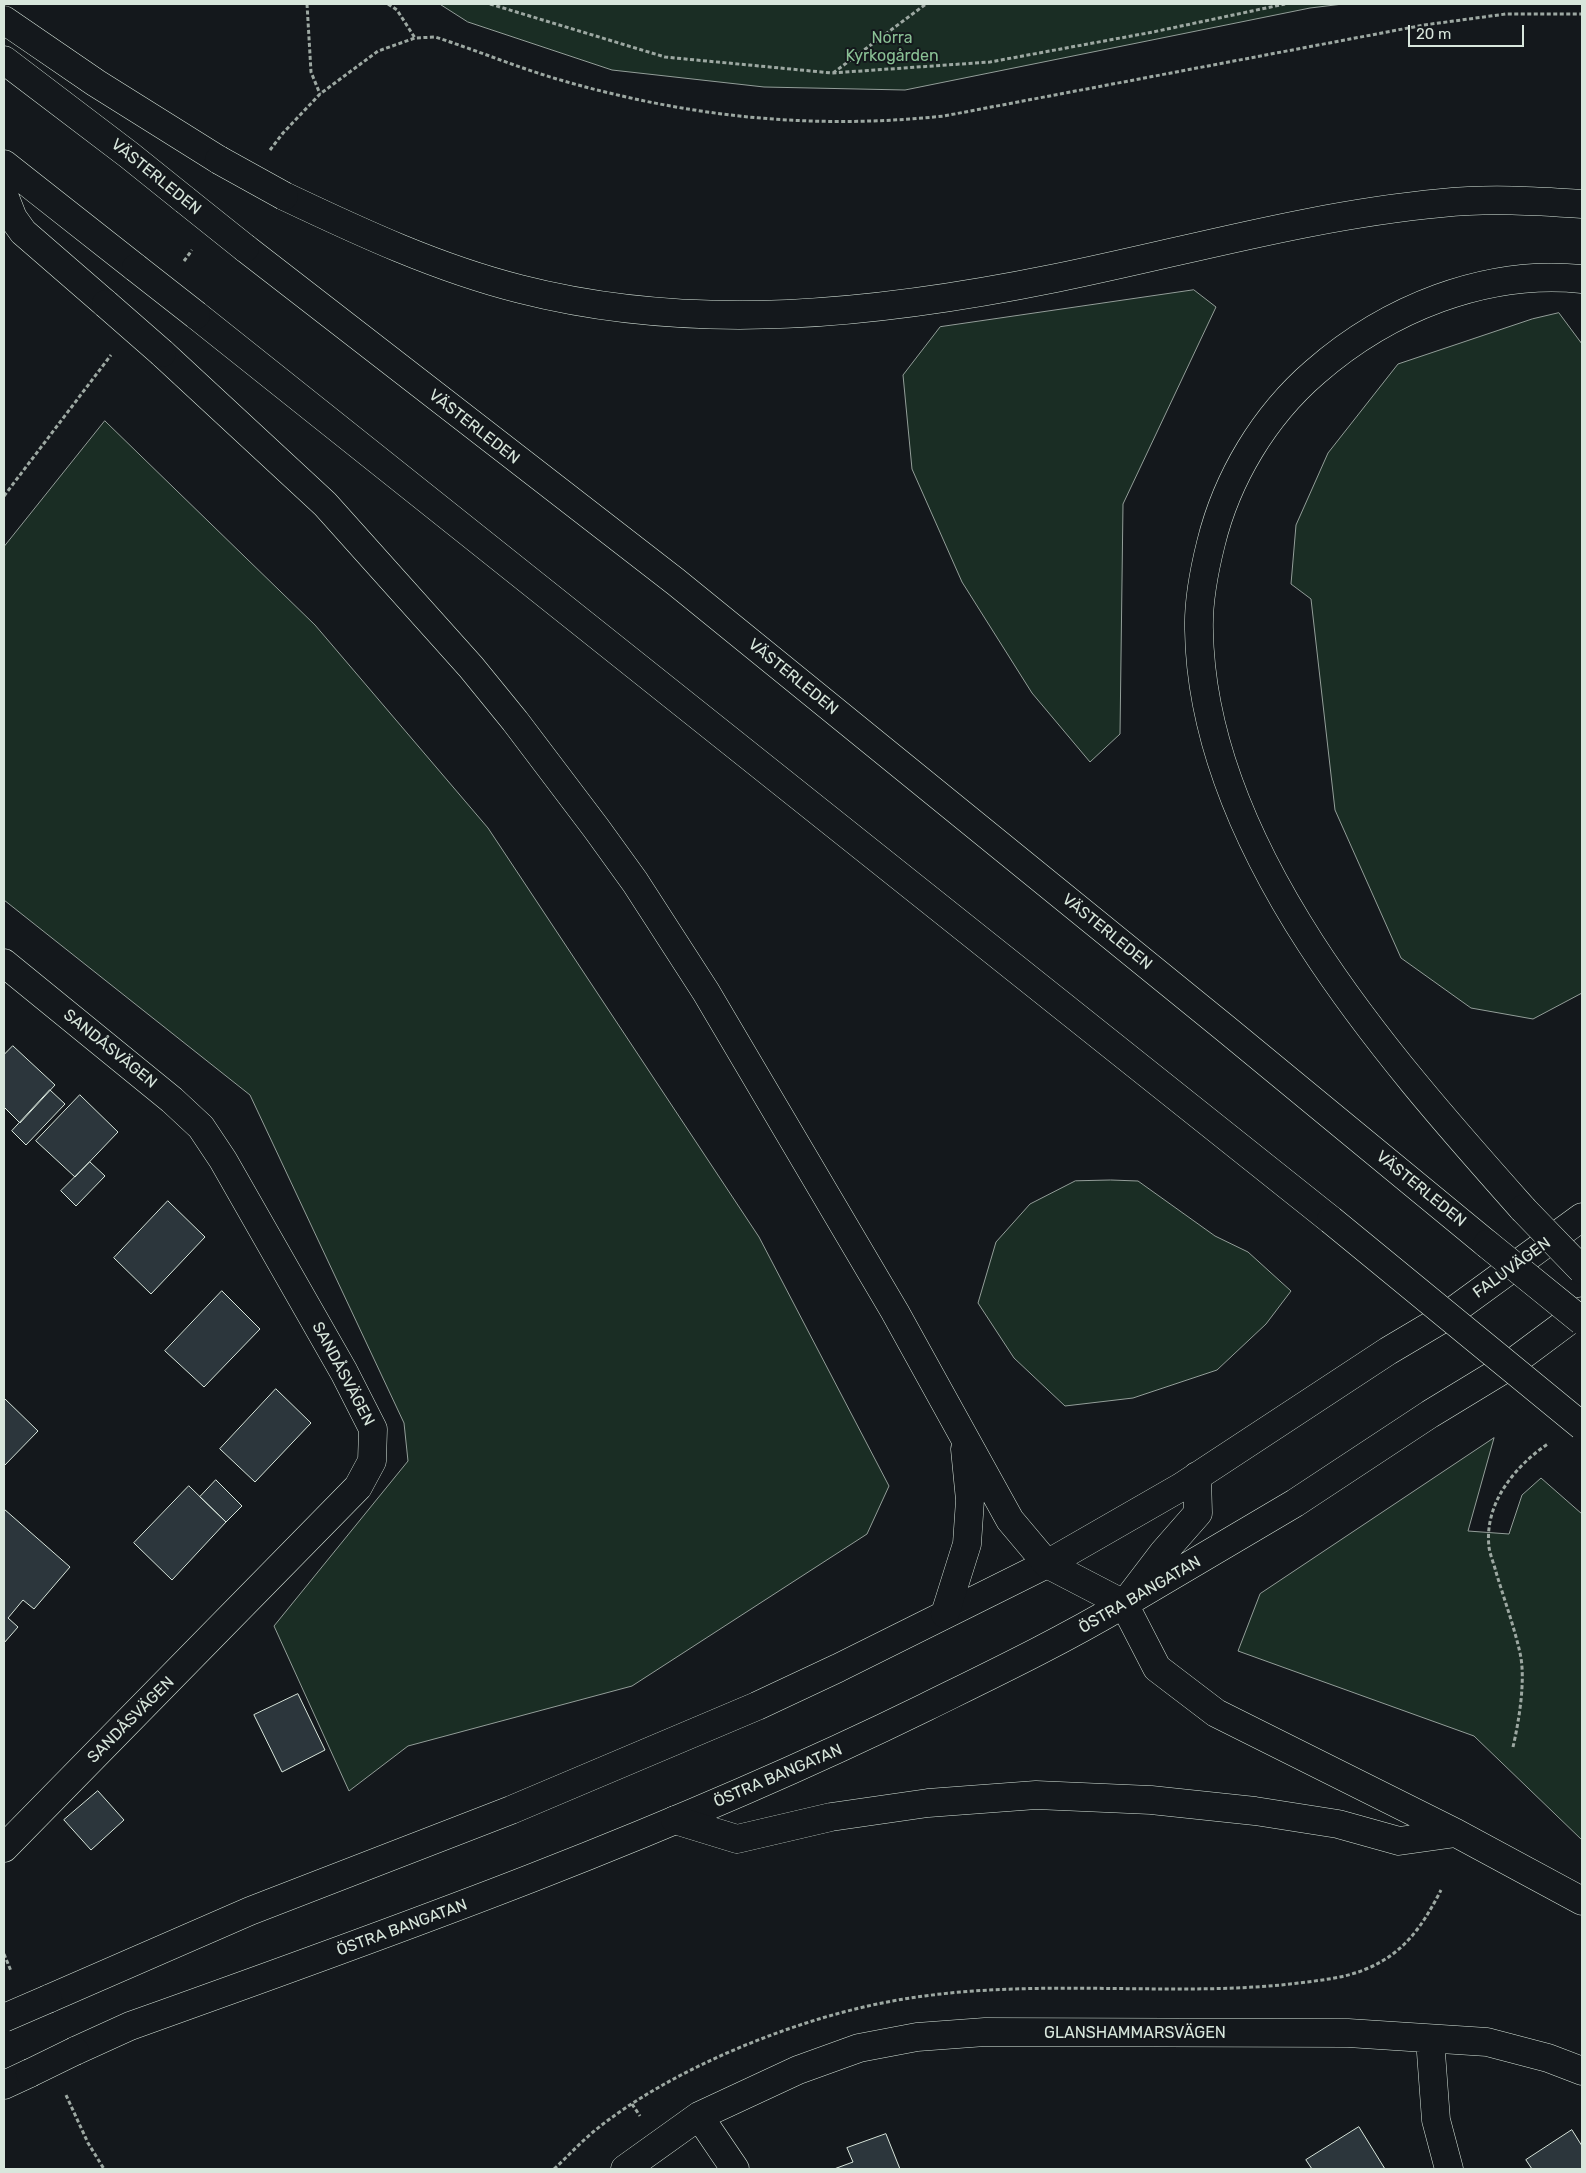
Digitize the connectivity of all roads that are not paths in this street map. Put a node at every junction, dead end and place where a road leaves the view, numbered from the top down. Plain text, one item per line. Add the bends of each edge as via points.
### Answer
1 (4, 20) edge
2 (4, 60) edge
3 (4, 164) edge
4 (4, 195) edge
5 (1582, 204) edge
6 (1582, 279) edge
7 (4, 964) edge
8 (1582, 1217) edge
9 (1582, 1270) edge
10 (1578, 1314) edge
11 (1498, 1361) junction
12 (1582, 1426) edge
13 (964, 1438) junction
14 (1197, 1476) junction
15 (1048, 1564) junction
16 (1124, 1604) junction
17 (945, 1614) junction
18 (675, 1820) junction
19 (1456, 1833) junction
20 (4, 1848) edge
21 (1582, 1901) edge
22 (4, 2018) edge
23 (1430, 2039) junction
24 (1582, 2071) edge
25 (4, 2085) edge
26 (699, 2116) junction
27 (625, 2169) edge
28 (735, 2169) edge
29 (1449, 2169) edge

1 - 5 main road, bridge via 96,83 219,160 284,196 360,232 461,272 519,289 637,310 697,315 816,314 936,300 1054,279 1392,208 1498,200
2 - 10 main road, VÄSTERLEDEN, bridge via 676,582 1487,1244
3 - 11 main road, bridge via 1331,1220
4 - 13 main road, bridge via 13,218 23,232 162,353 325,504 515,721 634,882 706,992 890,1304
6 - 9 main road, bridge via 1518,280 1479,286 1430,301 1369,331 1340,350 1300,385 1266,425 1234,479 1216,522 1203,575 1199,628 1202,680 1212,733 1228,785 1280,891 1323,960 1434,1109
7 - 20 main road, SANDÅSVÄGEN via 114,1051 201,1127 344,1372 373,1429 372,1461 358,1487
8 - 14 main road, FALUVÄGEN via 1442,1319
10 - 11 main road
11 - 12 main road, bridge
11 - 16 main road, ÖSTRA BANGATAN via 1430,1414 1295,1503
13 - 15 main road via 1010,1520
13 - 17 main road via 970,1500 967,1544
14 - 15 main road
14 - 16 main road via 1198,1513
15 - 16 main road
15 - 17 main road
16 - 18 main road, ÖSTRA BANGATAN via 1020,1662 827,1756
16 - 19 main road via 1157,1668 1216,1713
17 - 22 main road, bridge via 748,1710 511,1810 250,1912
18 - 19 main road via 737,1839 850,1814 928,1803 1036,1795 1151,1800 1255,1811 1338,1824 1399,1841
18 - 25 main road, ÖSTRA BANGATAN, bridge via 472,1902 130,2026
19 - 21 main road
23 - 24 main road, GLANSHAMMARSVÄGEN via 1487,2042 1548,2058
23 - 26 main road, GLANSHAMMARSVÄGEN via 1348,2033 985,2032 917,2037 858,2048 807,2067
23 - 29 main road via 1436,2120
26 - 27 main road, GLANSHAMMARSVÄGEN
26 - 28 main road

